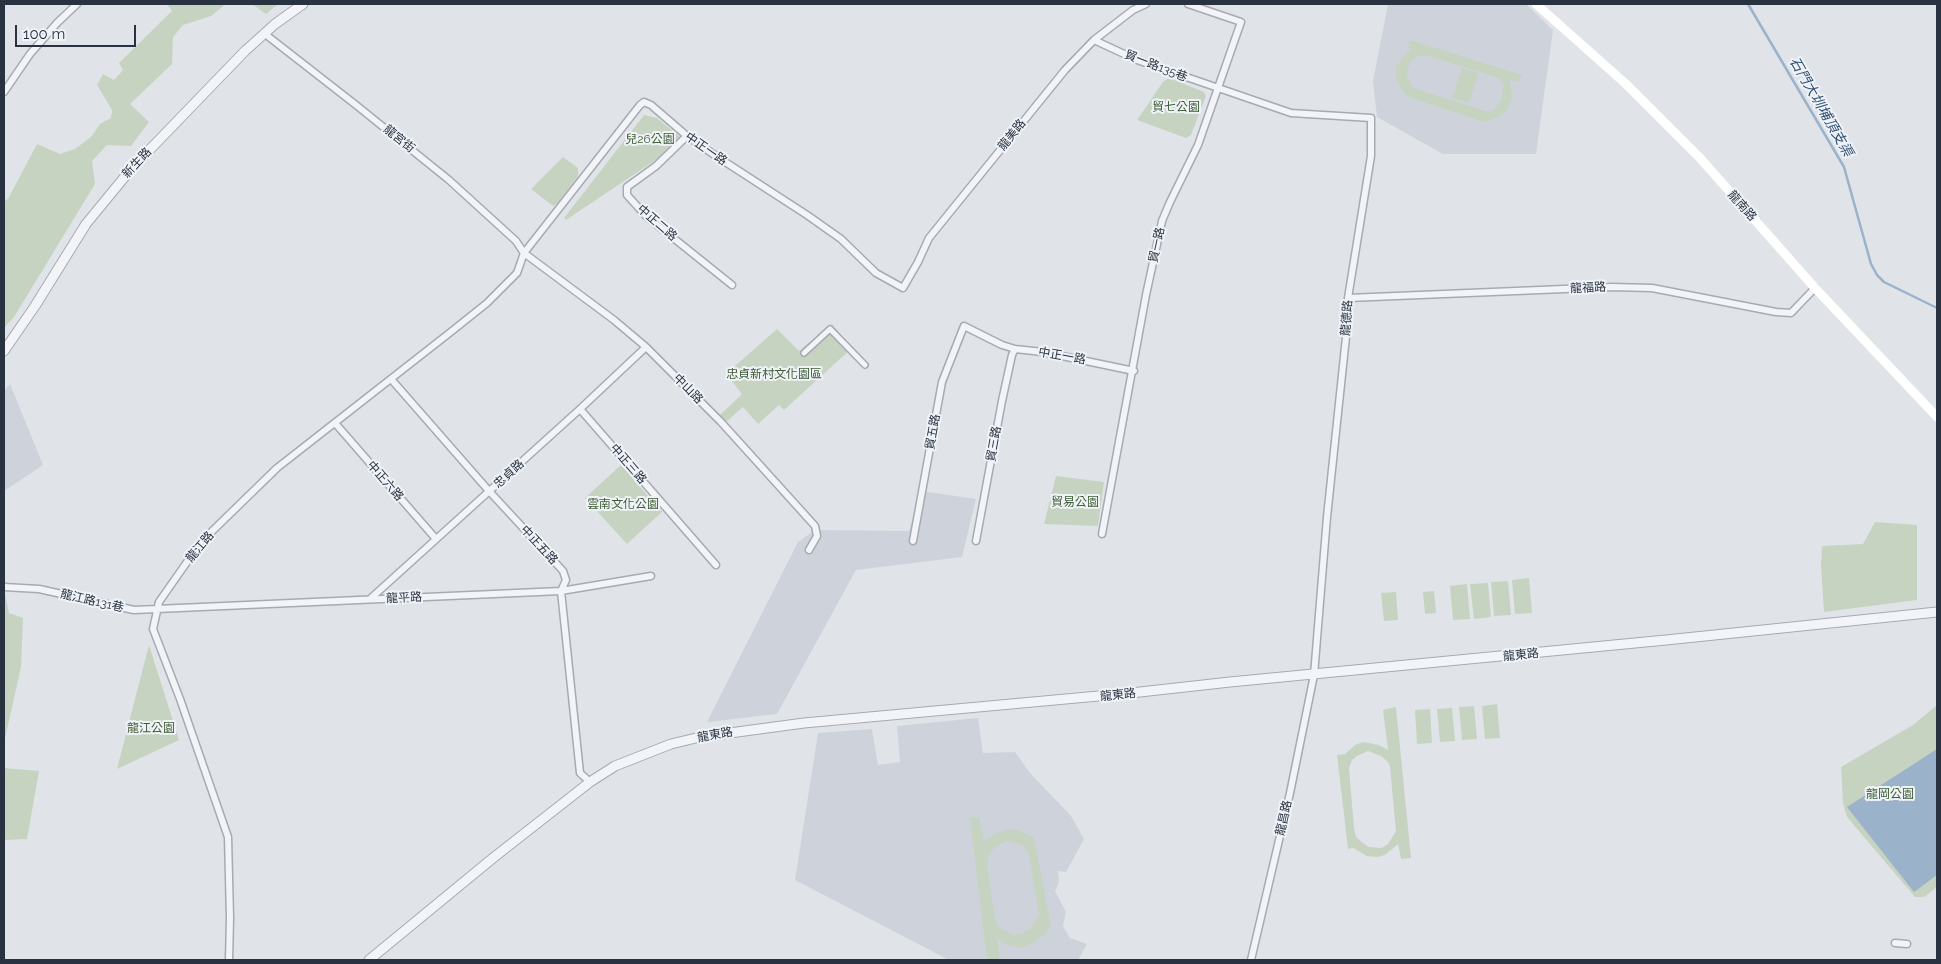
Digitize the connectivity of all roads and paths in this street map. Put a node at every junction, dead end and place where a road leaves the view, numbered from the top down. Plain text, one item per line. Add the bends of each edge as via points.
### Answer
1 (78, 4) edge
2 (303, 4) edge
3 (1146, 4) edge
4 (1188, 4) edge
5 (1536, 4) edge
6 (265, 34) junction
7 (1094, 40) junction
8 (1218, 89) junction
9 (4, 92) edge
10 (687, 136) junction
11 (524, 253) junction
12 (732, 284) dead end
13 (903, 288) joint
14 (1815, 288) junction
15 (1348, 298) junction
16 (964, 326) joint
17 (646, 347) junction
18 (1015, 349) junction
19 (4, 351) edge
20 (804, 352) dead end
21 (865, 364) dead end
22 (1134, 371) junction
23 (391, 379) junction
24 (580, 409) junction
25 (1937, 417) edge
26 (335, 423) junction
27 (489, 491) junction
28 (1102, 534) dead end
29 (436, 539) junction
30 (913, 541) dead end
31 (976, 541) dead end
32 (809, 550) dead end
33 (716, 565) dead end
34 (651, 576) dead end
35 (4, 587) edge
36 (561, 591) junction
37 (370, 599) junction
38 (156, 610) junction
39 (1937, 612) edge
40 (1314, 675) junction
41 (590, 782) junction
42 (1895, 943) dead end
43 (1907, 944) dead end
44 (229, 960) edge
45 (369, 960) edge
46 (1251, 960) edge

1 - 9 street via 30,54
2 - 6 street, 新生路
3 - 7 street, 龍美路 via 1132,10
4 - 8 street, 貿一路 via 1241,22
5 - 14 main road, 龍南路 via 1626,84
6 - 11 street, 龍宮街 via 449,180 516,241
6 - 19 street, 新生路 via 236,60 105,199
7 - 8 street, 貿一路135巷 via 1137,60
7 - 13 street, 龍美路 via 1065,70 928,238
8 - 15 street, 龍德路 via 1291,113 1371,118 1371,156
8 - 22 street, 貿一路 via 1198,145 1162,221
10 - 11 street, 中正一路 via 644,102
10 - 12 street, 中正二路 via 656,166 627,187 627,195 646,216
10 - 13 street, 中正一路 via 808,215 841,239 876,273
11 - 17 street, 中山路
11 - 23 street, 龍江路 via 517,273 487,302
14 - 15 street, 龍福路 via 1791,313 1636,287
14 - 25 main road, 龍南路
15 - 40 street, 龍德路
16 - 18 street, 中正一路
16 - 30 street, 貿五路 via 942,382
17 - 24 street, 忠貞路
17 - 32 street, 中山路 via 721,422 815,526 817,536
18 - 22 street, 中正一路
18 - 31 street, 貿三路
20 - 21 street via 830,329
22 - 28 street, 貿一路
23 - 26 street, 龍江路
23 - 27 street, 中正五路
24 - 27 street, 忠貞路
24 - 33 street, 中正三路
26 - 29 street, 中正六路
26 - 38 street, 龍江路 via 277,468 201,542 167,588
27 - 29 street, 忠貞路
27 - 36 street, 中正五路 via 563,571 566,580
29 - 37 street, 忠貞路
34 - 36 street, 龍平路
35 - 38 street, 龍江路131巷 via 40,589 134,610
36 - 37 street, 龍平路
36 - 41 street, 中正五路 via 580,773
37 - 38 street, 龍平路
38 - 44 street, 龍江路 via 153,629 228,837
39 - 40 street, 龍東路
40 - 41 street, 龍東路 via 732,732 671,744 615,766
40 - 46 street, 龍昌路
41 - 45 street, 龍東路
42 - 43 street

